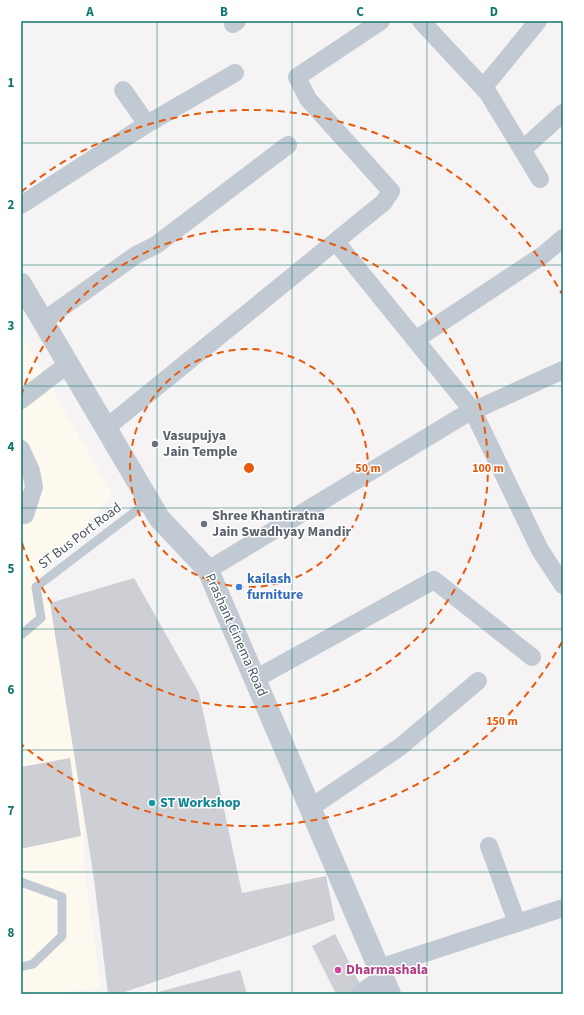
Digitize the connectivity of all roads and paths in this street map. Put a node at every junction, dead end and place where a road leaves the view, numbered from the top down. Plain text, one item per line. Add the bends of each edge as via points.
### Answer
1 (381, 21) edge
2 (421, 21) edge
3 (538, 21) edge
4 (235, 73) dead end
5 (483, 88) junction
6 (123, 90) dead end
7 (563, 113) edge
8 (147, 124) junction
9 (288, 145) dead end
10 (522, 150) junction
11 (540, 179) dead end
12 (21, 206) edge
13 (563, 238) edge
14 (336, 242) junction
15 (21, 284) edge
16 (43, 321) junction
17 (415, 340) junction
18 (68, 364) junction
19 (563, 370) edge
20 (21, 400) edge
21 (473, 410) junction
22 (106, 428) junction
23 (21, 449) edge
24 (149, 502) junction
25 (25, 515) dead end
26 (208, 570) junction
27 (563, 585) edge
28 (21, 635) edge
29 (532, 657) dead end
30 (255, 680) junction
31 (478, 681) dead end
32 (310, 808) junction
33 (489, 846) dead end
34 (21, 882) edge
35 (563, 908) edge
36 (517, 923) junction
37 (21, 967) edge
38 (384, 980) edge
39 (359, 994) edge

1 - 14 street via 297,77 308,99 391,191 384,202
2 - 5 street
3 - 5 street
4 - 8 street
5 - 10 street
6 - 8 street
7 - 10 street
8 - 12 street
9 - 16 street via 156,245 136,255
10 - 11 street
13 - 17 street via 543,255
14 - 17 street
14 - 22 street
15 - 16 street, Prashant Cinema Road
16 - 18 street, Prashant Cinema Road
17 - 21 street
18 - 20 street
18 - 22 street, Prashant Cinema Road
19 - 21 street
21 - 26 street
21 - 27 street via 540,550
22 - 24 street, Prashant Cinema Road
23 - 25 street via 31,471 34,487
24 - 26 street, Prashant Cinema Road via 158,518
24 - 28 lane, ST Bus Port Road via 36,588 41,618
26 - 30 street, Prashant Cinema Road
29 - 30 street via 434,580
30 - 32 street, Prashant Cinema Road
31 - 32 street via 400,747
32 - 38 street, Prashant Cinema Road
33 - 36 street
34 - 37 lane via 62,897 62,936 33,964
35 - 36 street
36 - 38 street
38 - 39 street

